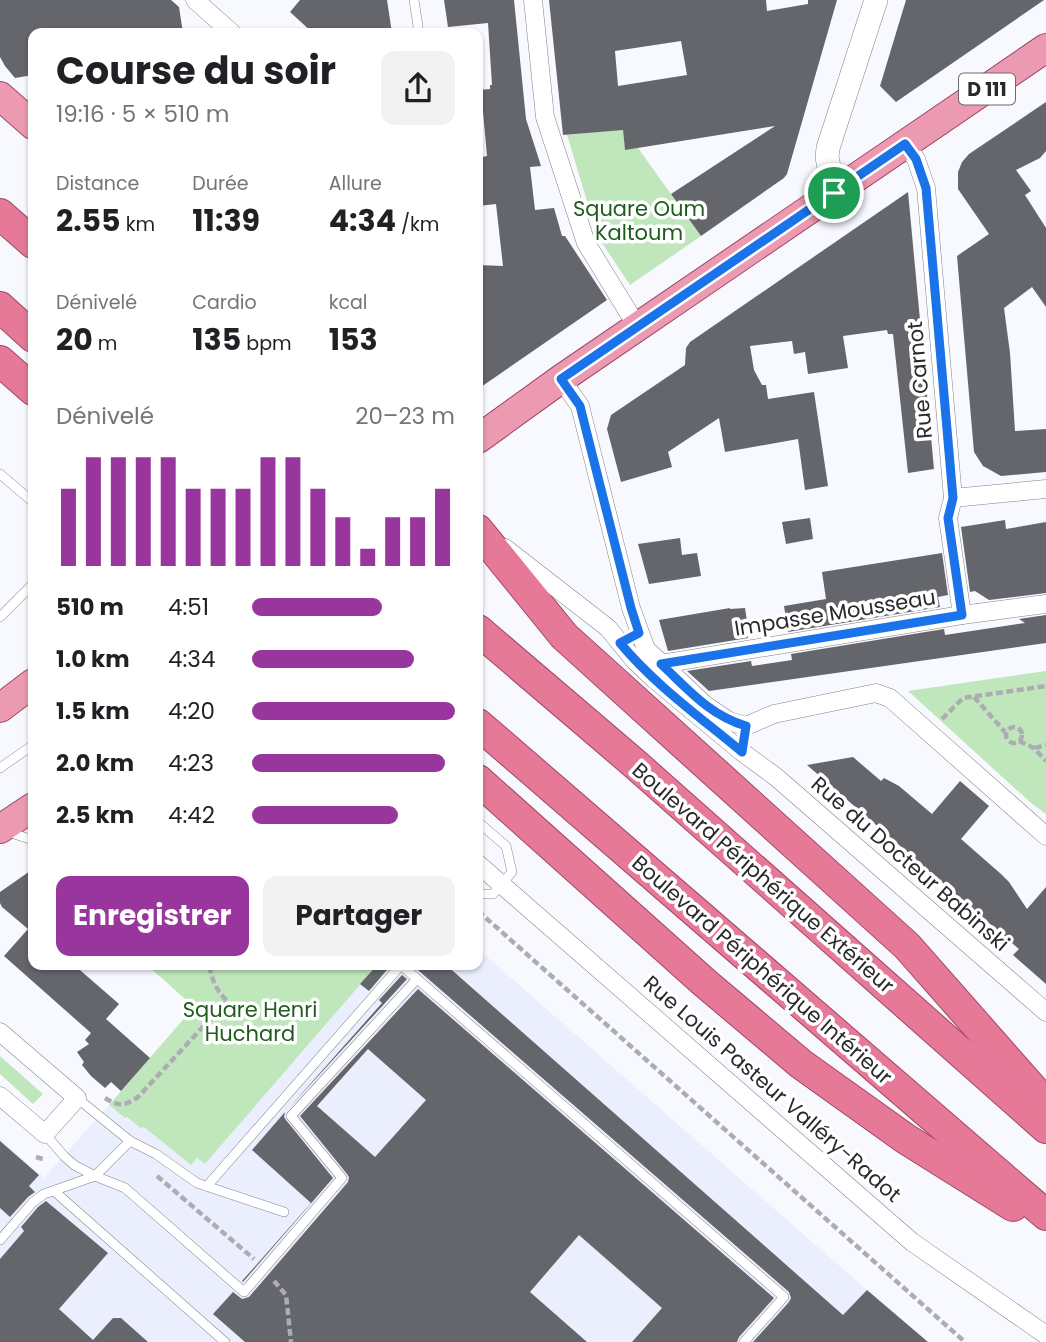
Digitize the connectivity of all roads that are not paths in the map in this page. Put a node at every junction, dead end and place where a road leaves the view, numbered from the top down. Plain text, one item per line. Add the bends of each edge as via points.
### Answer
1 (195, 0) edge
2 (414, 0) edge
3 (533, 0) edge
4 (876, 0) edge
5 (226, 28) edge
6 (418, 28) edge
7 (1046, 48) edge
8 (0, 96) edge
9 (28, 121) edge
10 (905, 144) junction
11 (834, 193) junction
12 (0, 214) edge
13 (28, 239) edge
14 (0, 307) edge
15 (638, 328) junction
16 (28, 332) edge
17 (0, 361) edge
18 (561, 379) junction
19 (28, 386) edge
20 (483, 435) edge
21 (0, 474) edge
22 (1046, 489) edge
23 (28, 498) edge
24 (953, 498) junction
25 (483, 532) edge
26 (483, 534) edge
27 (28, 589) edge
28 (1046, 604) edge
29 (962, 615) junction
30 (0, 617) edge
31 (639, 633) junction
32 (483, 634) edge
33 (620, 643) junction
34 (667, 663) junction
35 (28, 687) edge
36 (0, 708) edge
37 (746, 726) junction
38 (483, 728) edge
39 (28, 748) edge
40 (742, 752) junction
41 (0, 768) edge
42 (483, 784) edge
43 (28, 810) edge
44 (483, 826) edge
45 (0, 829) edge
46 (1046, 836) edge
47 (28, 839) edge
48 (483, 868) edge
49 (501, 884) junction
50 (483, 894) edge
51 (397, 970) edge
52 (407, 970) edge
53 (417, 979) junction
54 (1046, 1012) edge
55 (0, 1032) edge
56 (0, 1096) edge
57 (77, 1098) junction
58 (1046, 1104) edge
59 (1046, 1128) edge
60 (45, 1134) junction
61 (130, 1141) junction
62 (94, 1176) junction
63 (207, 1186) junction
64 (54, 1191) junction
65 (284, 1212) dead end
66 (1046, 1215) edge
67 (1046, 1227) edge
68 (0, 1240) edge
69 (1046, 1335) edge
70 (225, 1342) edge
71 (744, 1342) edge

1 - 5 street
2 - 6 lane
3 - 15 street via 545,117 586,243
4 - 11 street via 828,148
7 - 10 main road, D 111
8 - 9 main road
10 - 11 main road, D 111
10 - 24 street, Rue Carnot via 926,188
11 - 15 main road, D 111
12 - 13 highway
14 - 16 highway
15 - 18 main road, D 111
17 - 19 highway
18 - 20 main road, D 111
18 - 31 street via 580,406
21 - 23 lane
22 - 24 street
24 - 29 street, Rue Carnot via 948,518
25 - 33 street, Rue du Docteur Babinski via 608,628
26 - 58 highway via 564,636 907,946
27 - 30 lane
28 - 29 street, Impasse Mousseau
29 - 34 street, Impasse Mousseau
31 - 33 street
31 - 34 street via 646,649
32 - 59 highway, Boulevard Périphérique Extérieur
33 - 40 street, Rue du Docteur Babinski via 654,679
34 - 37 street via 705,705
35 - 36 main road
37 - 40 street
37 - 46 street via 774,714 876,693 890,698
38 - 66 highway, Boulevard Périphérique Intérieur
39 - 41 lane
40 - 54 street, Rue du Docteur Babinski
42 - 67 highway via 801,1064 906,1139
43 - 45 main road
44 - 49 lane via 506,846 512,872
45 - 47 lane
48 - 49 street, Rue Louis Pasteur Valléry-Radot
49 - 50 lane via 493,894
49 - 69 street, Rue Louis Pasteur Valléry-Radot via 912,1242
51 - 63 lane
52 - 53 lane
53 - 62 lane via 291,1116 342,1178 244,1292 125,1188
53 - 71 lane via 784,1297
55 - 57 street
56 - 60 street
57 - 60 street
57 - 61 lane
60 - 62 lane via 74,1165
61 - 62 lane
61 - 63 lane
62 - 64 lane
63 - 65 lane
64 - 68 lane via 33,1202
64 - 70 lane

